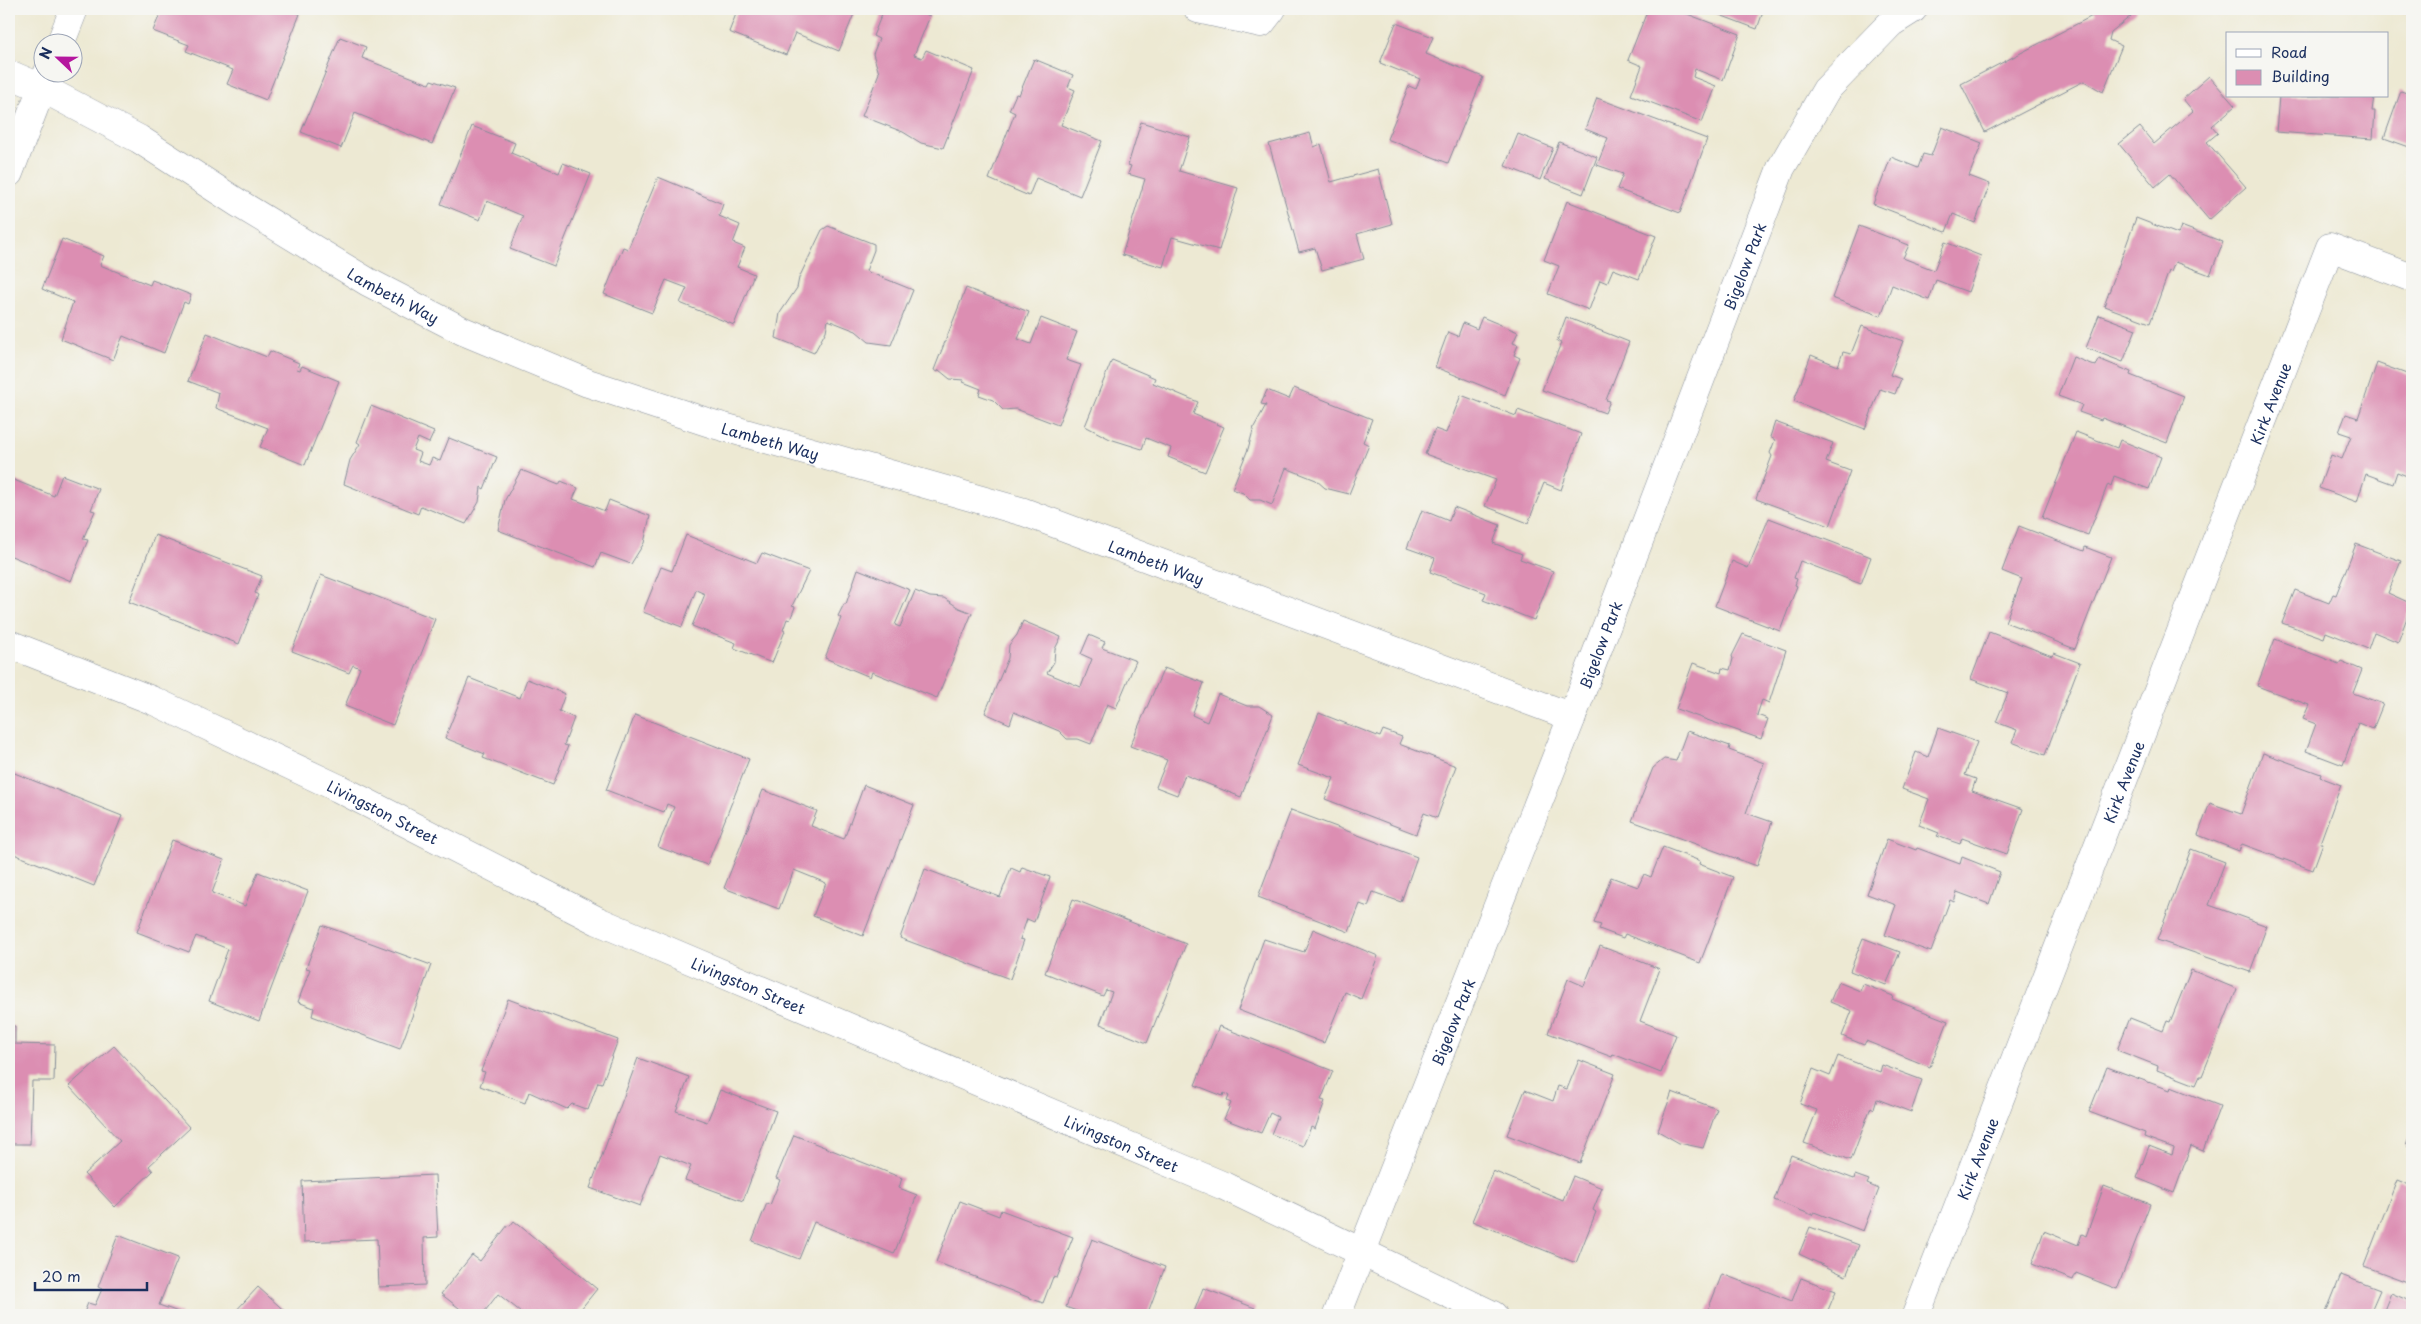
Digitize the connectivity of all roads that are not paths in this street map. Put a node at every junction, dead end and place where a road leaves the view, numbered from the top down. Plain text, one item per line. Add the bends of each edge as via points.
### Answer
1 (74, 9) edge
2 (1198, 9) edge
3 (1914, 9) edge
4 (1266, 16) edge
5 (64, 32) edge
6 (9, 74) edge
7 (32, 78) edge
8 (44, 82) edge
9 (48, 82) edge
10 (9, 173) edge
11 (2412, 278) edge
12 (9, 644) edge
13 (1572, 717) junction
14 (1361, 1251) junction
15 (1337, 1315) edge
16 (1493, 1315) edge
17 (1916, 1315) edge

1 - 5 street
2 - 4 street
3 - 13 street, Bigelow Park via 1891,23 1826,90 1781,168
6 - 7 street, Lambeth Way
8 - 10 street
9 - 13 street, Lambeth Way via 368,282 463,330 588,383 713,424 1024,512
11 - 17 street, Kirk Avenue via 2330,247
12 - 14 street, Livingston Street via 154,700 338,788 598,921 1224,1186
13 - 14 street, Bigelow Park
14 - 15 street, Bigelow Park
14 - 16 street, Livingston Street

